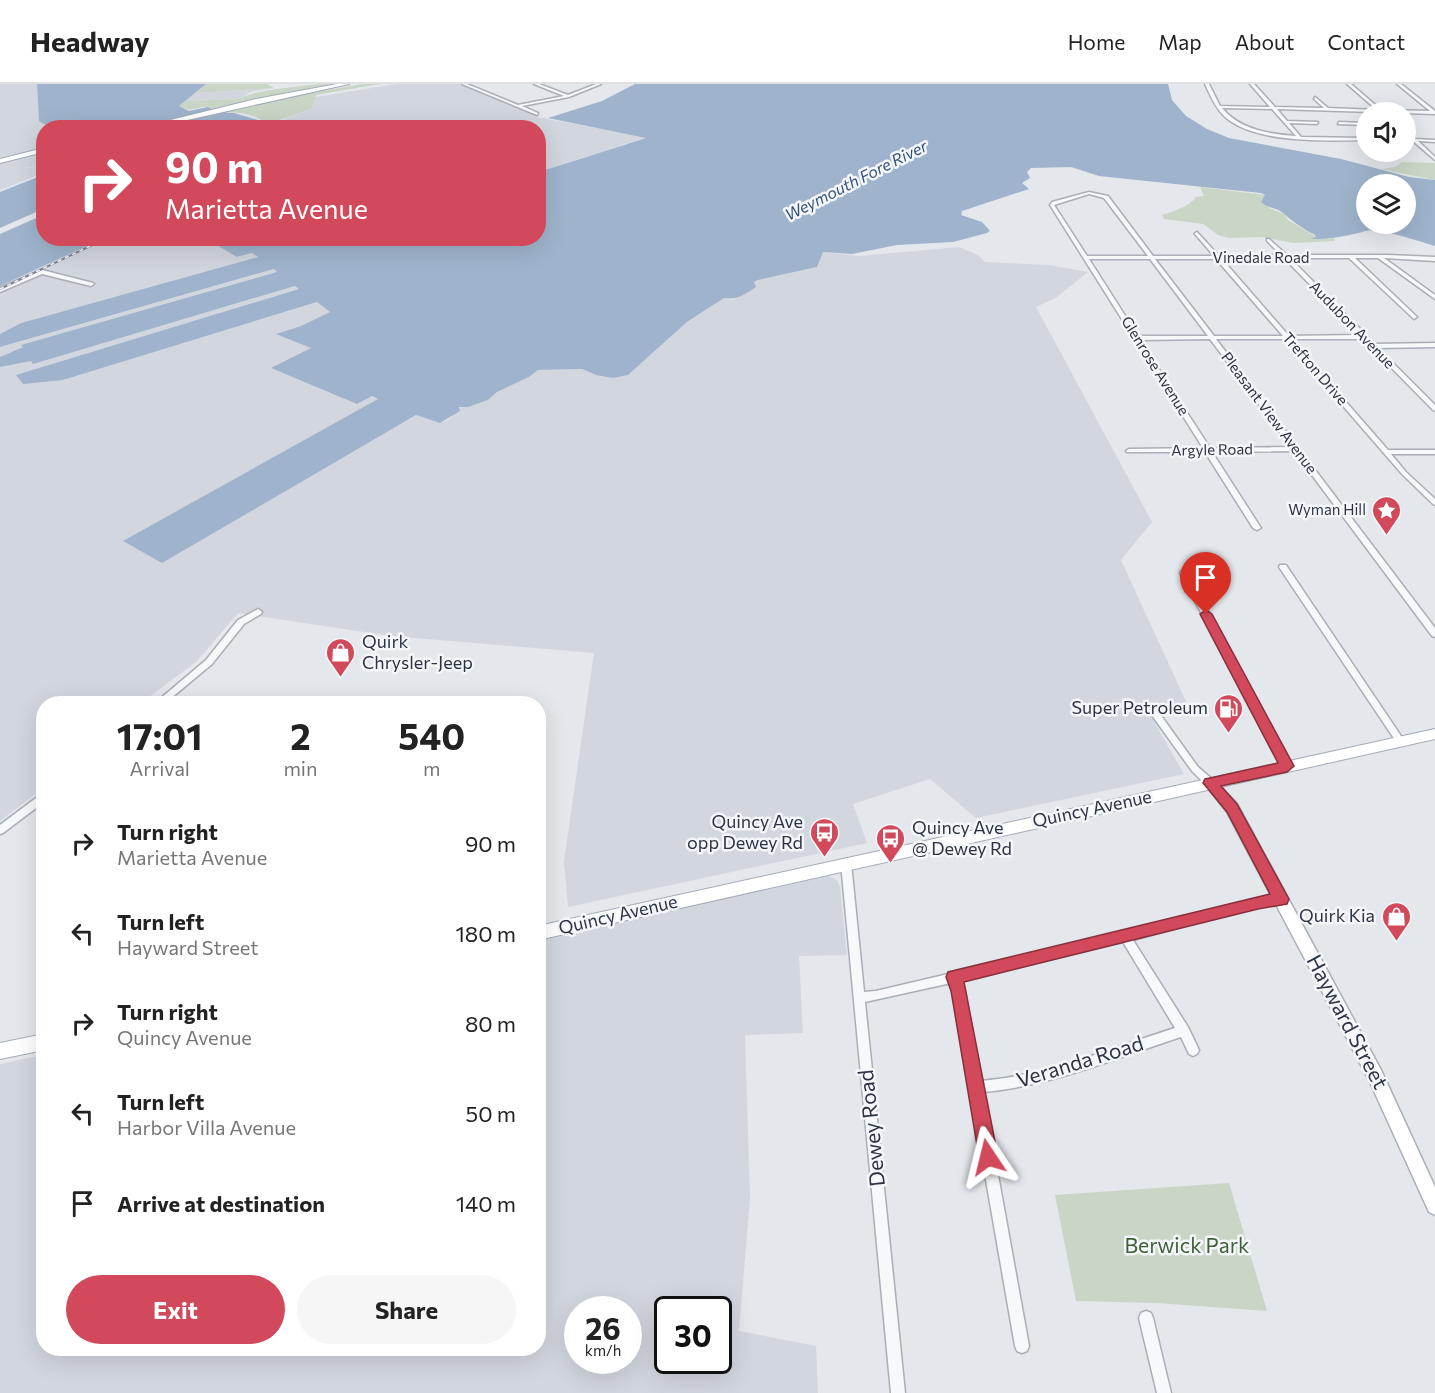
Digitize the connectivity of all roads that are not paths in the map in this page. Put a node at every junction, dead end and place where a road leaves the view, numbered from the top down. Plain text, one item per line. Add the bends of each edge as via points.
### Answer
1 (346, 84) edge
2 (464, 84) edge
3 (482, 84) edge
4 (537, 84) edge
5 (599, 84) edge
6 (1207, 84) edge
7 (1252, 84) edge
8 (1349, 84) edge
9 (1398, 84) edge
10 (470, 87) junction
11 (568, 96) junction
12 (1315, 98) dead end
13 (1370, 102) edge
14 (518, 106) junction
15 (1219, 107) junction
16 (1275, 109) junction
17 (1328, 110) junction
18 (1356, 111) edge
19 (1416, 112) edge
20 (1435, 112) edge
21 (537, 114) dead end
22 (175, 120) edge
23 (1287, 122) junction
24 (1317, 123) dead end
25 (1339, 123) dead end
26 (1356, 124) edge
27 (1299, 137) junction
28 (1356, 139) edge
29 (1416, 140) edge
30 (1435, 141) edge
31 (1416, 142) edge
32 (36, 152) edge
33 (1435, 159) edge
34 (0, 161) edge
35 (1101, 194) joint
36 (1197, 233) dead end
37 (1269, 240) dead end
38 (1351, 257) junction
39 (1380, 257) junction
40 (1087, 258) junction
41 (1152, 258) junction
42 (1220, 258) junction
43 (1287, 258) junction
44 (1435, 259) edge
45 (91, 284) dead end
46 (0, 290) edge
47 (1435, 297) edge
48 (1414, 317) dead end
49 (1288, 337) junction
50 (1364, 337) junction
51 (1137, 338) junction
52 (1212, 338) junction
53 (1435, 345) edge
54 (1373, 346) junction
55 (1435, 409) edge
56 (1295, 449) junction
57 (1129, 450) dead end
58 (1208, 450) junction
59 (1386, 452) junction
60 (1435, 452) edge
61 (1435, 503) edge
62 (1257, 528) dead end
63 (1283, 567) dead end
64 (1184, 573) dead end
65 (258, 612) dead end
66 (1435, 634) edge
67 (168, 696) edge
68 (1155, 712) dead end
69 (1435, 734) edge
70 (1400, 741) junction
71 (1287, 766) junction
72 (1210, 783) junction
73 (36, 801) edge
74 (0, 830) edge
75 (846, 863) junction
76 (1281, 899) junction
77 (546, 931) edge
78 (1126, 937) junction
79 (954, 977) junction
80 (859, 998) junction
81 (1184, 1031) junction
82 (36, 1044) edge
83 (1192, 1050) dead end
84 (0, 1051) edge
85 (976, 1086) junction
86 (1435, 1206) edge
87 (1146, 1318) dead end
88 (1022, 1346) dead end
89 (898, 1393) edge
90 (1164, 1393) edge

1 - 22 main road
2 - 10 street
3 - 10 street
4 - 11 street
5 - 11 street
6 - 15 street
7 - 16 street
8 - 13 street
9 - 20 street
10 - 14 street
11 - 14 street
12 - 17 street
14 - 21 street
15 - 16 street
15 - 27 street via 1228,118 1244,126
16 - 17 street
16 - 23 street
17 - 18 street
19 - 20 street
23 - 24 street
23 - 27 street
25 - 26 street
27 - 28 street
29 - 30 street
31 - 33 street
32 - 34 main road
35 - 40 street, Glenrose Avenue via 1053,204
35 - 41 street, Pleasant View Avenue
36 - 42 street, Trefton Drive
37 - 43 street, Audubon Avenue
38 - 39 street, Vinedale Road
38 - 43 street, Vinedale Road
38 - 48 street
39 - 44 street, Vinedale Road
39 - 47 street
40 - 41 street, Vinedale Road
40 - 51 street, Glenrose Avenue
41 - 42 street, Vinedale Road
41 - 52 street, Pleasant View Avenue
42 - 43 street, Vinedale Road
42 - 49 street, Trefton Drive
43 - 50 street, Audubon Avenue
45 - 46 street via 42,272
49 - 50 street
49 - 52 street
49 - 59 street, Trefton Drive
50 - 54 street, Audubon Avenue
51 - 52 street
51 - 58 street, Glenrose Avenue
52 - 56 street, Pleasant View Avenue
53 - 54 street
54 - 55 street, Audubon Avenue
56 - 58 street, Argyle Road
56 - 66 street, Pleasant View Avenue
57 - 58 street, Argyle Road
58 - 62 street, Glenrose Avenue
59 - 60 street
59 - 61 street, Trefton Drive
63 - 70 street
64 - 71 street
65 - 67 street via 241,622 209,662
68 - 72 street via 1195,769
69 - 70 main road, Quincy Avenue
70 - 71 main road, Quincy Avenue
71 - 72 main road, Quincy Avenue
72 - 75 main road, Quincy Avenue
72 - 76 main road, Hayward Street via 1232,808
73 - 74 street
75 - 77 main road, Quincy Avenue
75 - 80 street, Dewey Road
76 - 78 street
76 - 86 main road, Hayward Street via 1375,1075
78 - 79 street
78 - 81 street
79 - 80 street
79 - 85 street
80 - 89 street, Dewey Road
81 - 83 street
81 - 85 street, Veranda Road via 1033,1078
82 - 84 main road
85 - 88 street
87 - 90 street

